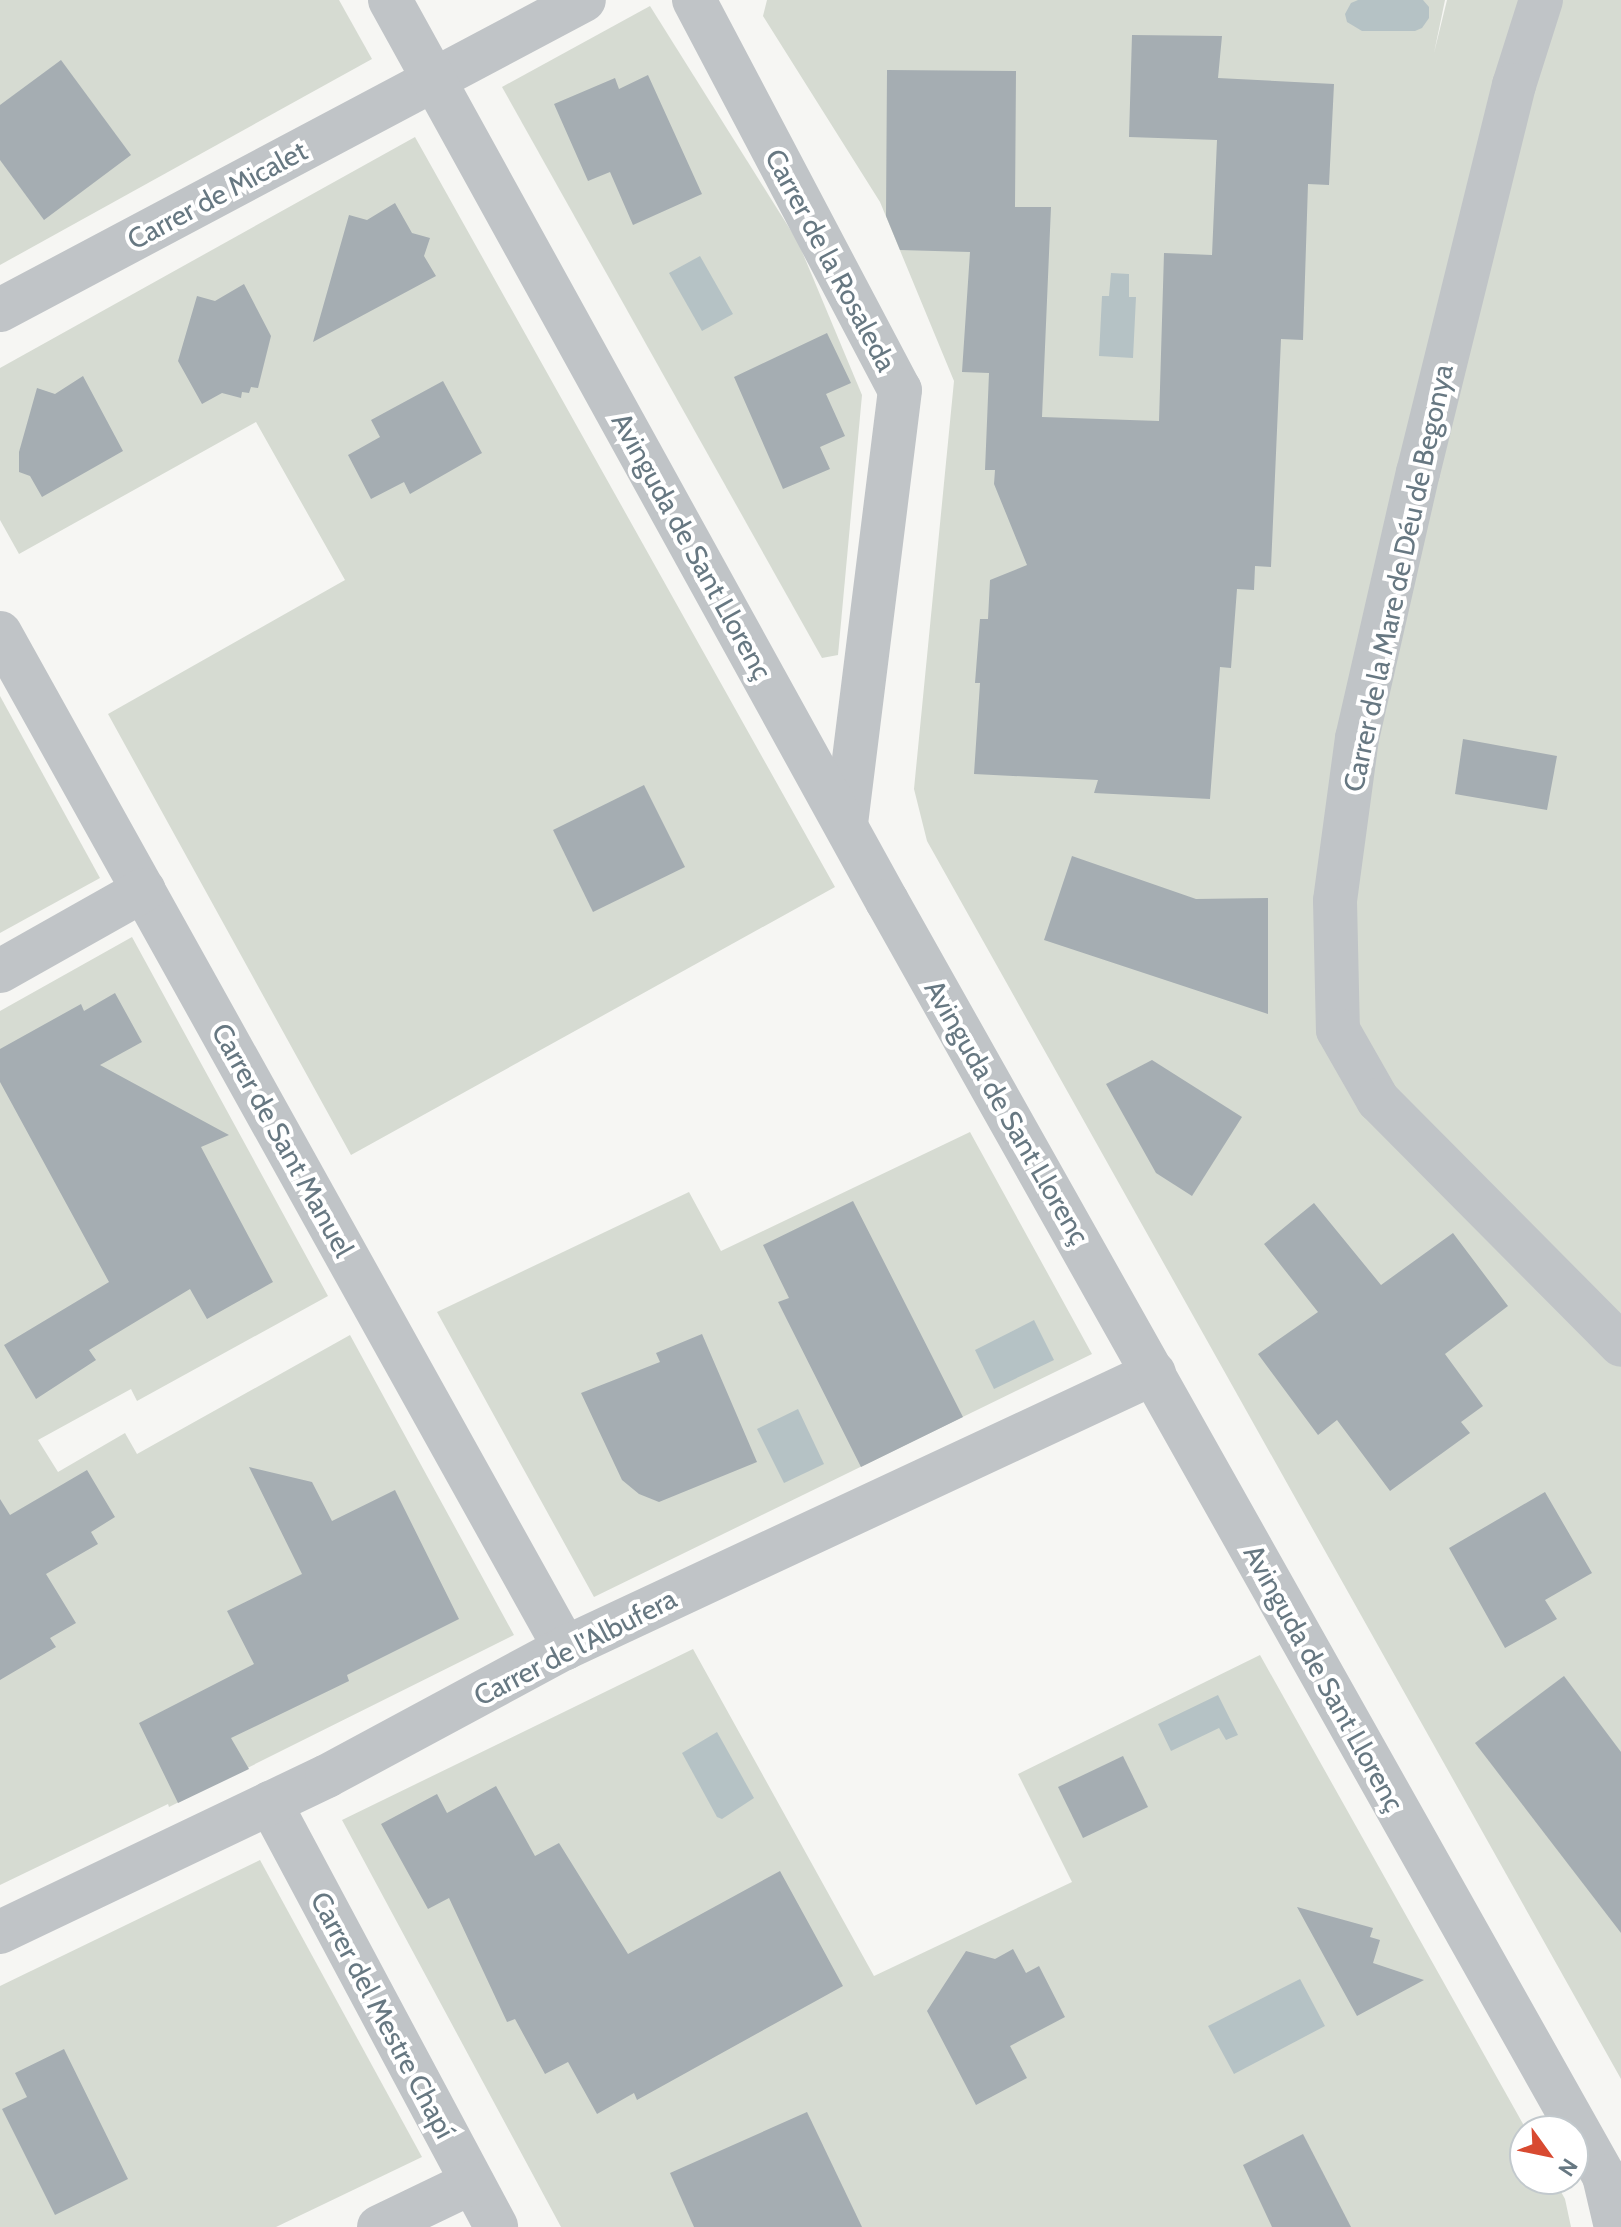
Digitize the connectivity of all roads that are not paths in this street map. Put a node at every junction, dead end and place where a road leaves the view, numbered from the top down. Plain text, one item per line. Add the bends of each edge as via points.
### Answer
1 (390, 0) edge
2 (584, 0) edge
3 (694, 0) edge
4 (1541, 0) edge
5 (433, 81) junction
6 (0, 310) edge
7 (0, 633) edge
8 (846, 822) junction
9 (144, 890) junction
10 (0, 971) edge
11 (1621, 1345) edge
12 (1154, 1373) junction
13 (565, 1648) junction
14 (270, 1803) junction
15 (0, 1932) edge
16 (471, 2183) junction
17 (379, 2227) edge
18 (496, 2227) edge
19 (1616, 2227) edge

1 - 5 street, Avinguda de Sant Llorenç
2 - 5 street, Carrer de Micalet
3 - 8 street, Carrer de la Rosaleda via 900,390
4 - 11 street, Carrer de la Mare de Déu de Begonya via 1487,193 1357,738 1335,901 1338,1030 1378,1100
5 - 6 street, Carrer de Micalet
5 - 8 street, Avinguda de Sant Llorenç
7 - 9 street, Carrer de Sant Manuel
8 - 12 street, Avinguda de Sant Llorenç
9 - 10 street
9 - 13 street, Carrer de Sant Manuel
12 - 13 street, Carrer de l'Albufera
12 - 19 street, Avinguda de Sant Llorenç via 1604,2176
13 - 14 street, Carrer de l'Albufera
14 - 15 street, Carrer de l'Albufera
14 - 16 street, Carrer del Mestre Chapí
16 - 17 street
16 - 18 street, Carrer del Mestre Chapí

